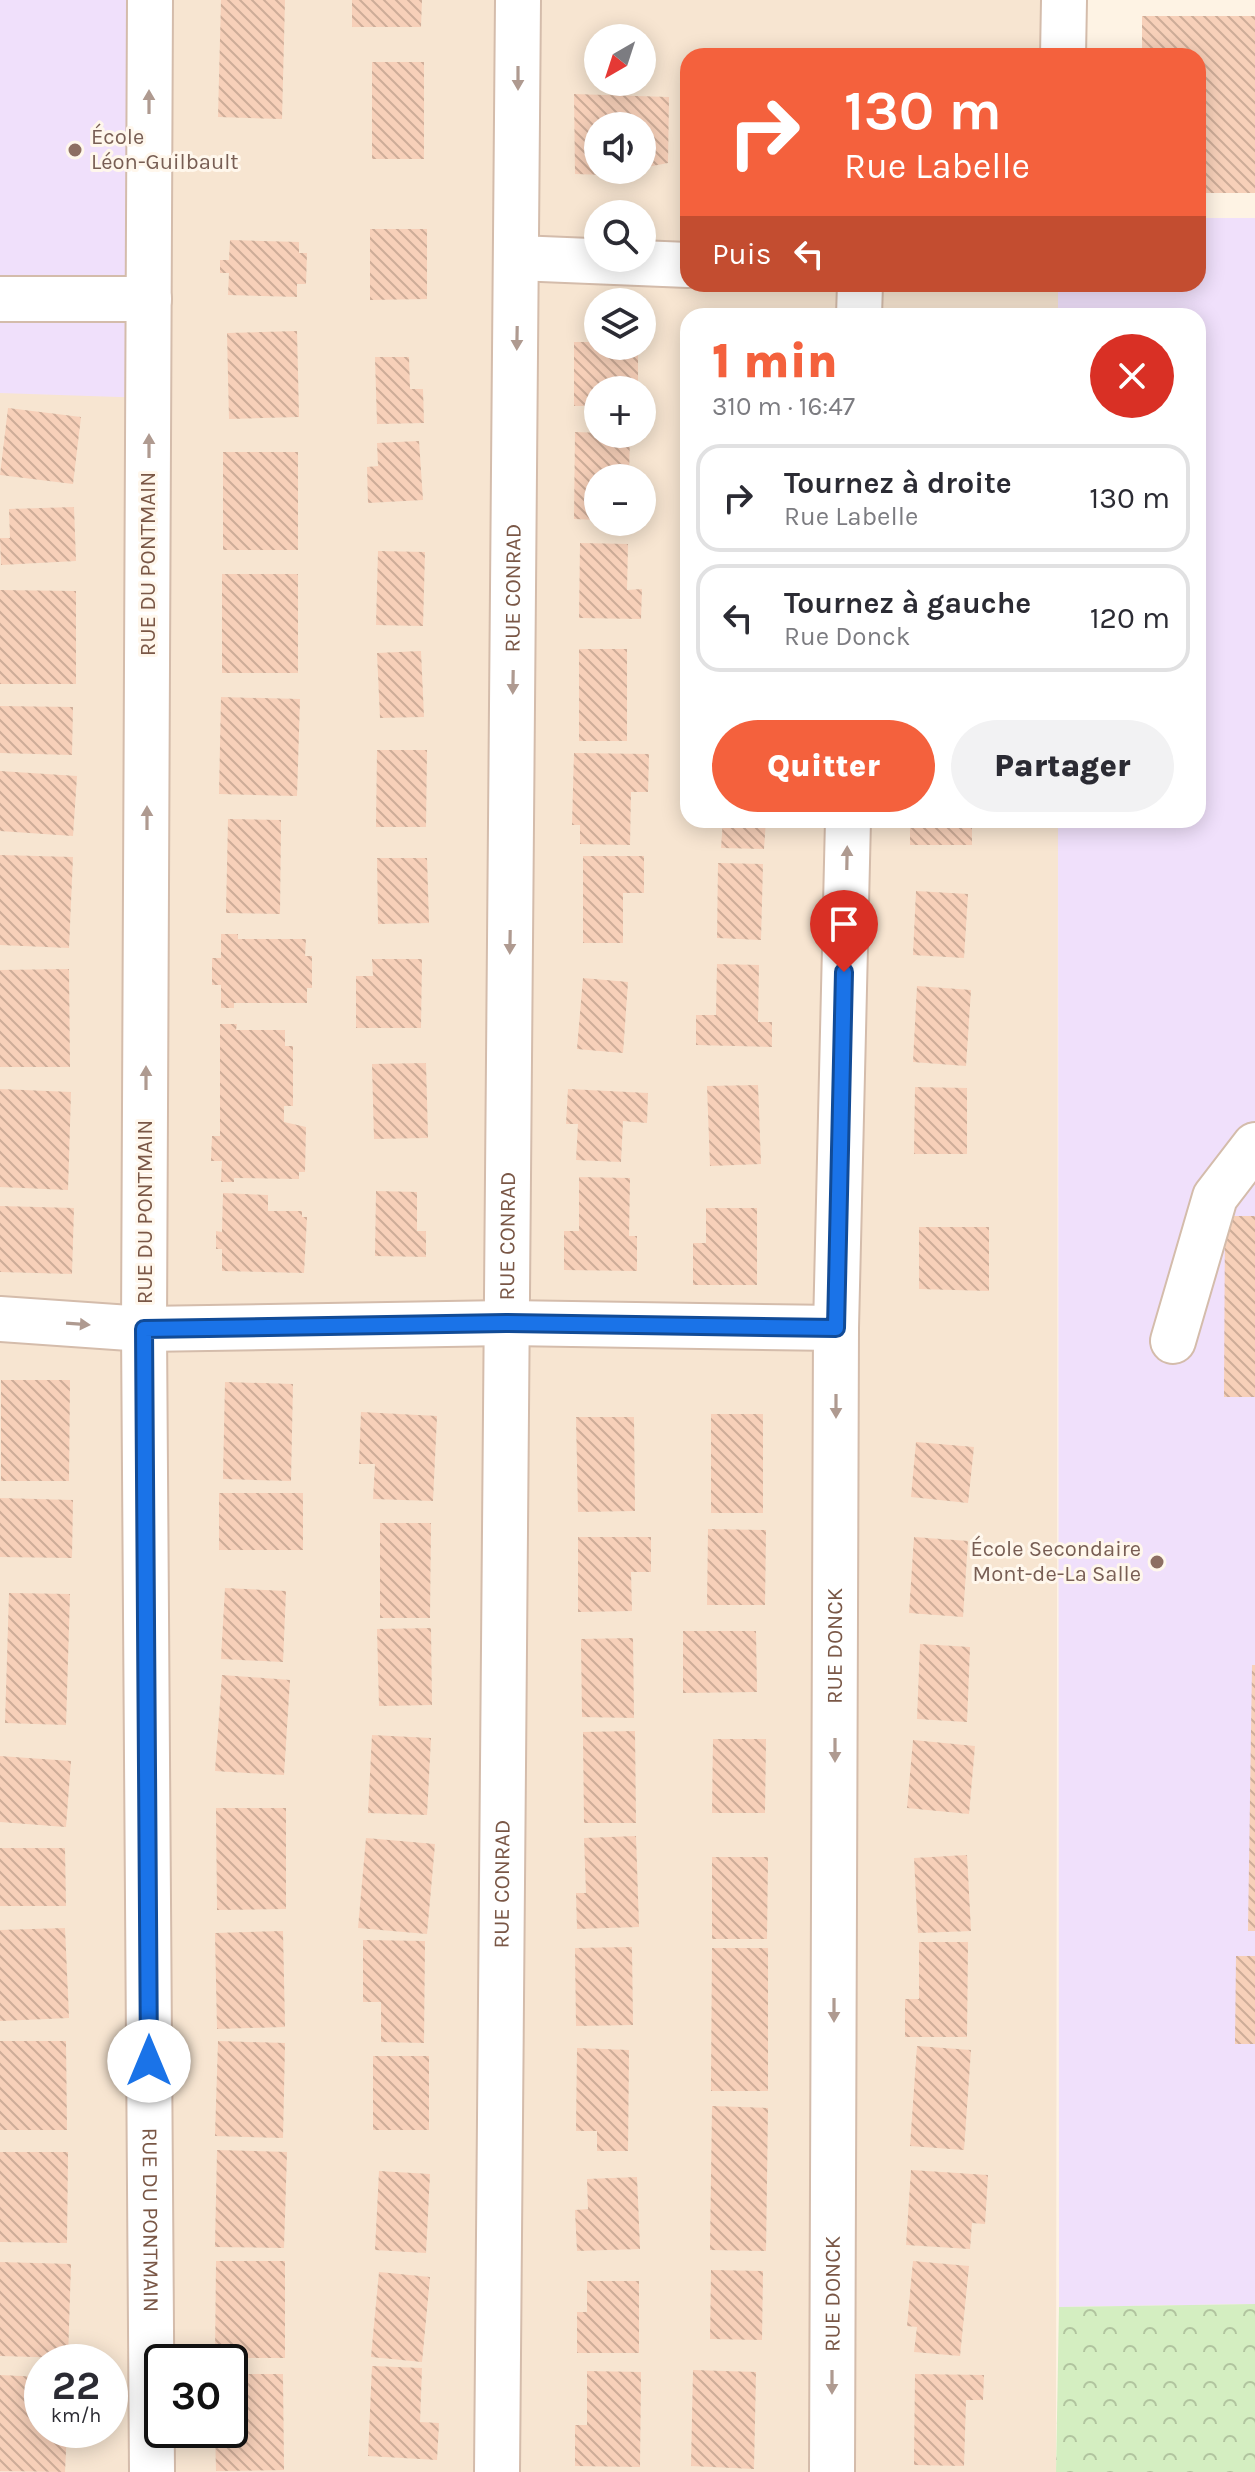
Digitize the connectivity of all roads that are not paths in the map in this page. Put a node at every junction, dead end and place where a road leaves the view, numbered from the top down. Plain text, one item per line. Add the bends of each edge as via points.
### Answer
1 (150, 0) edge
2 (518, 0) edge
3 (1064, 0) edge
4 (1063, 48) edge
5 (517, 258) junction
6 (680, 265) edge
7 (0, 299) edge
8 (149, 299) junction
9 (848, 828) edge
10 (1255, 1145) edge
11 (0, 1319) edge
12 (506, 1323) junction
13 (836, 1328) junction
14 (144, 1329) junction
15 (1173, 1341) dead end
16 (152, 2472) edge
17 (497, 2472) edge
18 (832, 2472) edge

8 -> 1 street, RUE DU PONTMAIN
2 -> 5 street, RUE CONRAD
3 - 4 street
5 - 6 street
5 -> 12 street, RUE CONRAD
7 - 8 street
14 -> 8 street, RUE DU PONTMAIN
13 -> 9 street, RUE DONCK
10 - 15 street via 1215,1197
11 -> 14 street
12 - 13 street
12 - 14 street
12 - 17 street, RUE CONRAD
13 -> 18 street, RUE DONCK
14 - 16 street, RUE DU PONTMAIN

